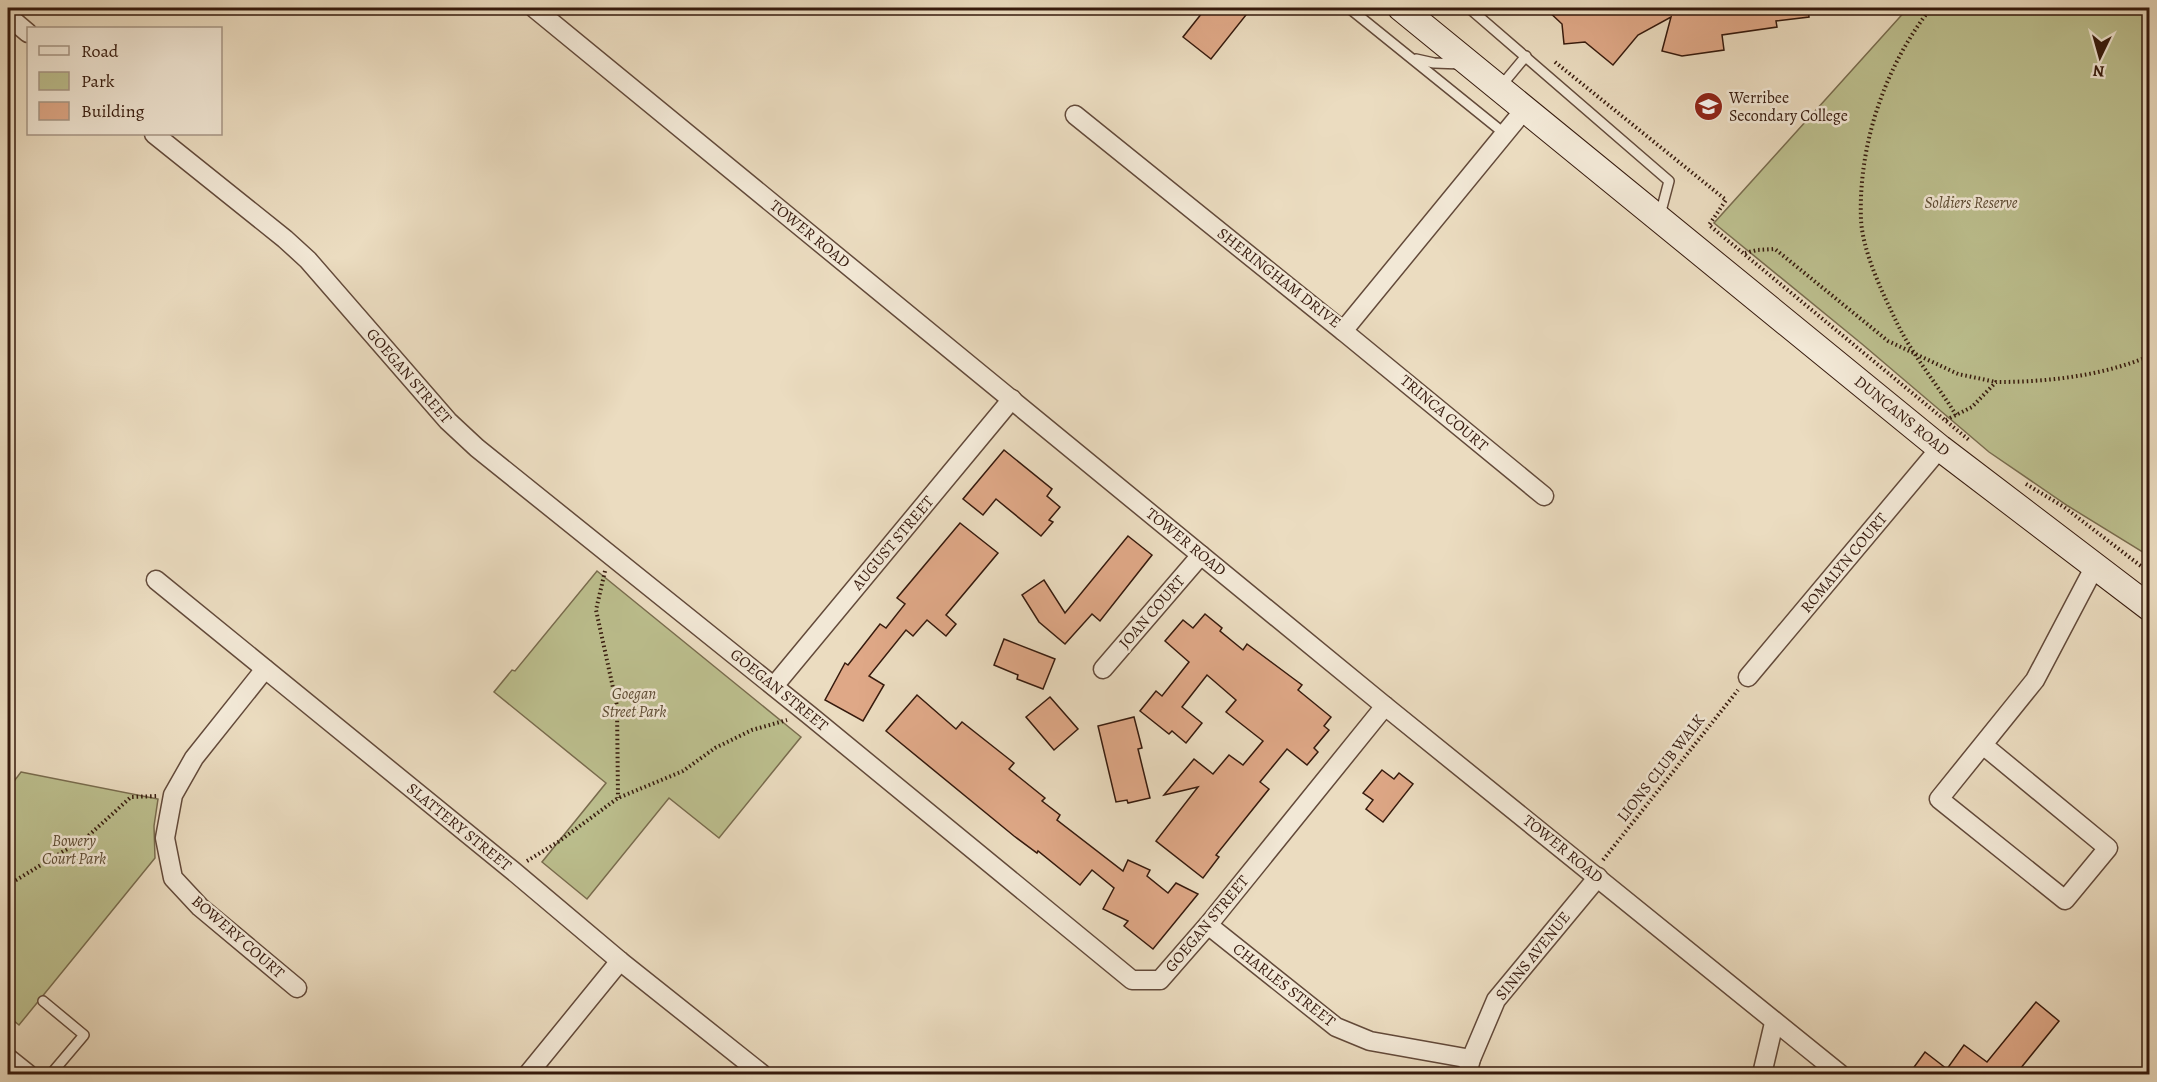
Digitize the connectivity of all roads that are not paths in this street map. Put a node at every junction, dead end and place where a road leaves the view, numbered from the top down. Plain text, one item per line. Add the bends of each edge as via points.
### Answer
1 (534, 8) edge
2 (1349, 8) edge
3 (1401, 8) edge
4 (1469, 8) edge
5 (8, 16) edge
6 (27, 32) edge
7 (1406, 54) junction
8 (1526, 56) junction
9 (1470, 64) junction
10 (1499, 88) junction
11 (1525, 109) junction
12 (1075, 115) dead end
13 (1505, 134) junction
14 (155, 135) edge
15 (1659, 219) junction
16 (1344, 331) junction
17 (1012, 399) junction
18 (1940, 448) junction
19 (1544, 496) dead end
20 (1201, 555) junction
21 (2095, 566) junction
22 (156, 580) dead end
23 (2139, 592) edge
24 (2150, 608) edge
25 (265, 669) junction
26 (1104, 669) dead end
27 (1748, 677) road end
28 (774, 686) junction
29 (1385, 706) junction
30 (1983, 746) junction
31 (1595, 875) junction
32 (1208, 925) junction
33 (620, 961) junction
34 (297, 988) dead end
35 (43, 1001) dead end
36 (1774, 1023) junction
37 (8, 1058) edge
38 (1469, 1067) edge
39 (28, 1074) edge
40 (51, 1074) edge
41 (528, 1074) edge
42 (762, 1074) edge
43 (1762, 1074) edge
44 (1840, 1074) edge

1 - 17 street, TOWER ROAD
2 - 7 lane
3 - 9 main road, DUNCANS ROAD
4 - 8 lane
5 - 6 street
7 - 9 lane via 1434,63
7 - 13 lane
8 - 10 lane
8 - 15 lane via 1669,181
9 - 10 main road, DUNCANS ROAD
10 - 11 main road, DUNCANS ROAD
11 - 13 street, SHERINGHAM DRIVE
11 - 15 main road, DUNCANS ROAD
12 - 16 street, SHERINGHAM DRIVE
13 - 16 street, SHERINGHAM DRIVE
14 - 28 street, GOEGAN STREET via 308,260 448,421 477,448
15 - 18 main road, DUNCANS ROAD
16 - 19 street, TRINCA COURT
17 - 20 street, TOWER ROAD
17 - 28 street, AUGUST STREET
18 - 21 main road, DUNCANS ROAD
18 - 27 street, ROMALYN COURT
20 - 26 street, JOAN COURT
20 - 29 street, TOWER ROAD
21 - 23 main road, DUNCANS ROAD
21 - 30 street via 2035,680
22 - 25 street, SLATTERY STREET
23 - 24 main road, DUNCANS ROAD
25 - 33 street, SLATTERY STREET
25 - 34 street, BOWERY COURT via 194,758 173,795 165,838 173,878 200,907
28 - 32 street, GOEGAN STREET via 1132,980 1160,980
29 - 31 street, TOWER ROAD
29 - 32 street, GOEGAN STREET
30 - 30 street via 1939,799 2066,900 2108,848
31 - 36 street, TOWER ROAD
31 - 38 street, SINNS AVENUE via 1496,1000
32 - 38 street, CHARLES STREET via 1336,1027 1370,1041
33 - 41 street
33 - 42 street, SLATTERY STREET
35 - 40 lane via 84,1035
36 - 43 street
36 - 44 street, TOWER ROAD
37 - 39 street

